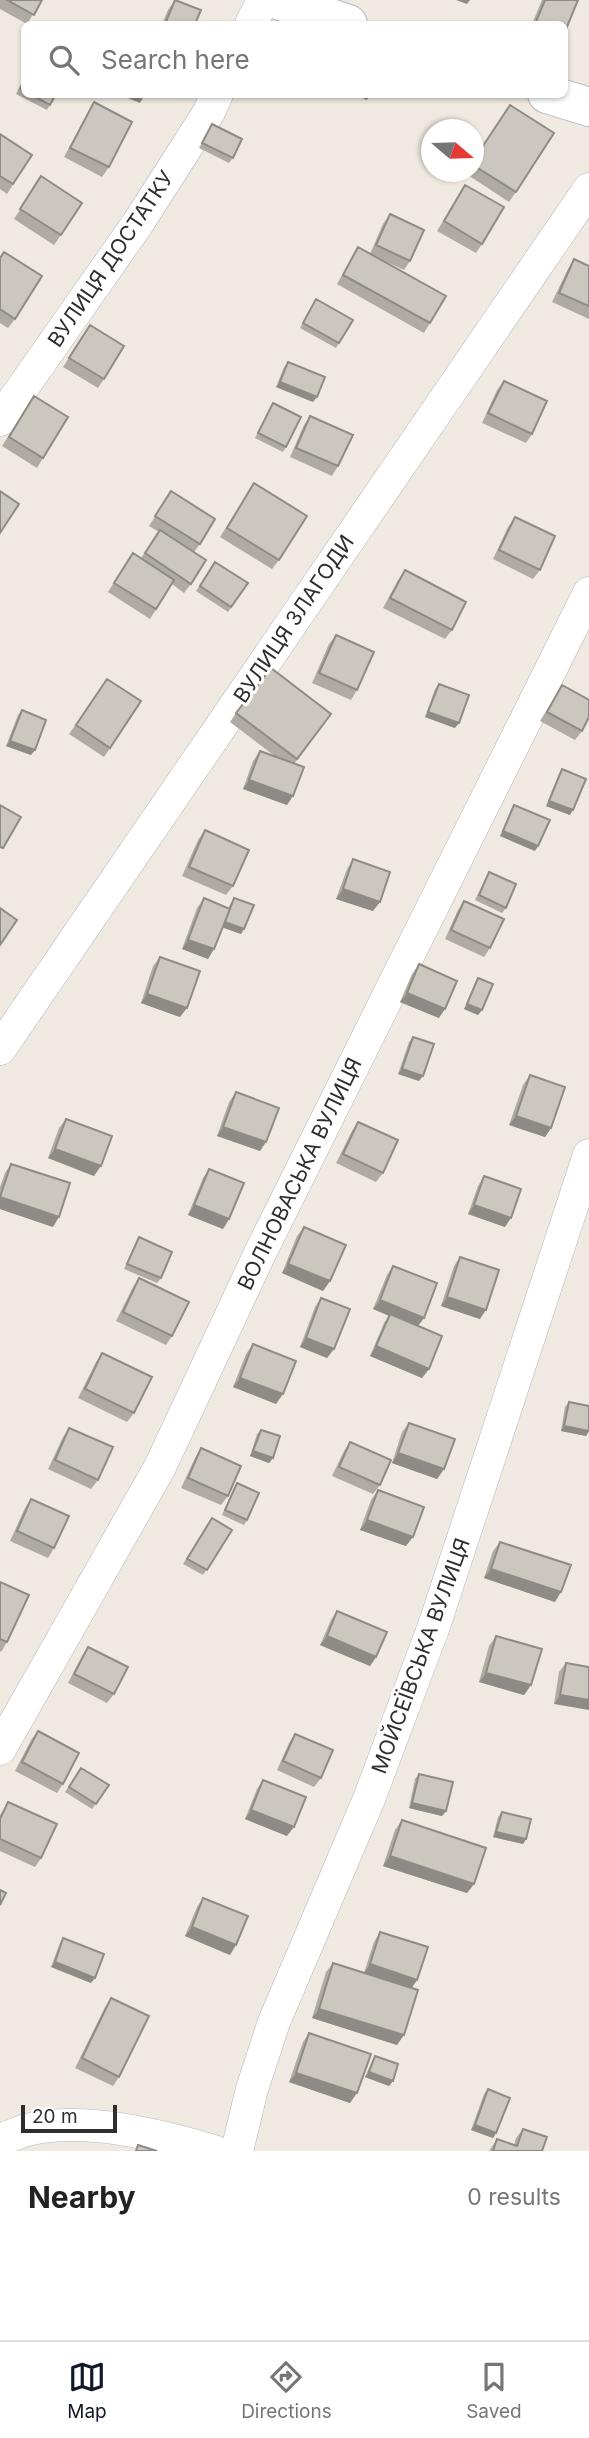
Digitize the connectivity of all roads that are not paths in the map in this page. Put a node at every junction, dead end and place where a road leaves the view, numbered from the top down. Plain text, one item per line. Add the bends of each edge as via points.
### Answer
1 (263, 0) edge
2 (278, 0) edge
3 (252, 21) edge
4 (339, 21) edge
5 (216, 98) edge
6 (560, 98) edge
7 (589, 107) edge
8 (589, 189) edge
9 (0, 420) edge
10 (589, 593) edge
11 (0, 1049) edge
12 (589, 1154) edge
13 (0, 1749) edge
14 (0, 2140) edge
15 (214, 2151) edge
16 (237, 2151) edge

1 - 3 street
2 - 4 street
5 - 9 street, ВУЛИЦЯ ДОСТАТКУ via 138,223
6 - 7 street
8 - 11 street, ВУЛИЦЯ ЗЛАГОДИ
10 - 13 street, ВОЛНОВАСЬКА ВУЛИЦЯ via 261,1251 160,1467
12 - 16 street, МОЙСЕЇВСЬКА ВУЛИЦЯ via 434,1626 369,1799 274,2022
14 - 15 street via 31,2129 78,2125 136,2132

